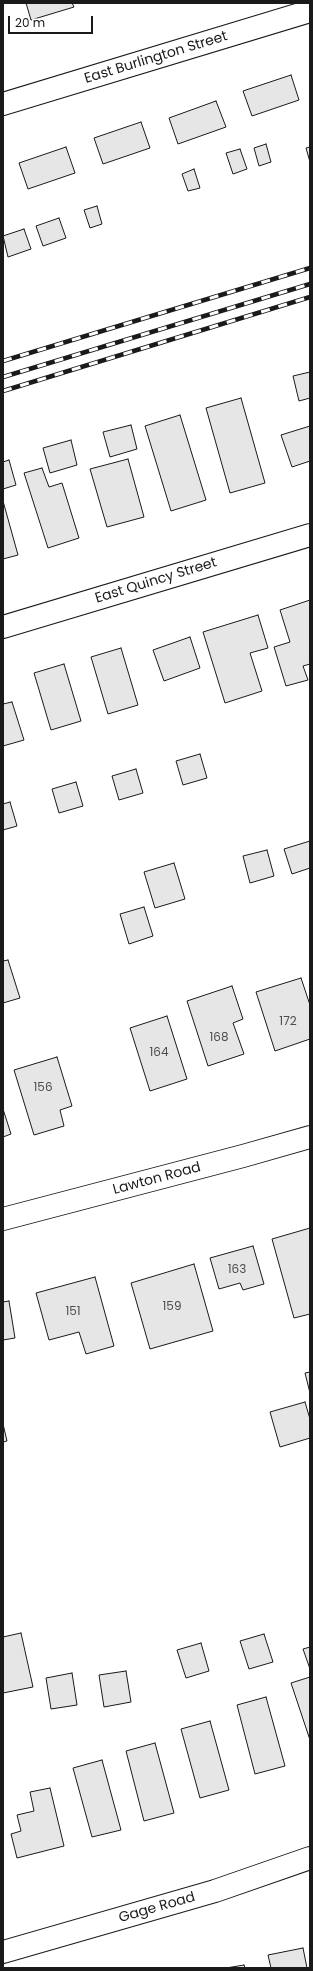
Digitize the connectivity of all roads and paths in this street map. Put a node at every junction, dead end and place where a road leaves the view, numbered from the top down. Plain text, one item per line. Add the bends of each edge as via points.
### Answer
1 (310, 11) edge
2 (3, 104) edge
3 (310, 535) edge
4 (3, 627) edge
5 (310, 1137) edge
6 (3, 1219) edge
7 (310, 1858) edge
8 (3, 1952) edge

1 - 2 street, East Burlington Street
3 - 4 street, East Quincy Street
5 - 6 street, Lawton Road
7 - 8 street, Gage Road via 215,1891

